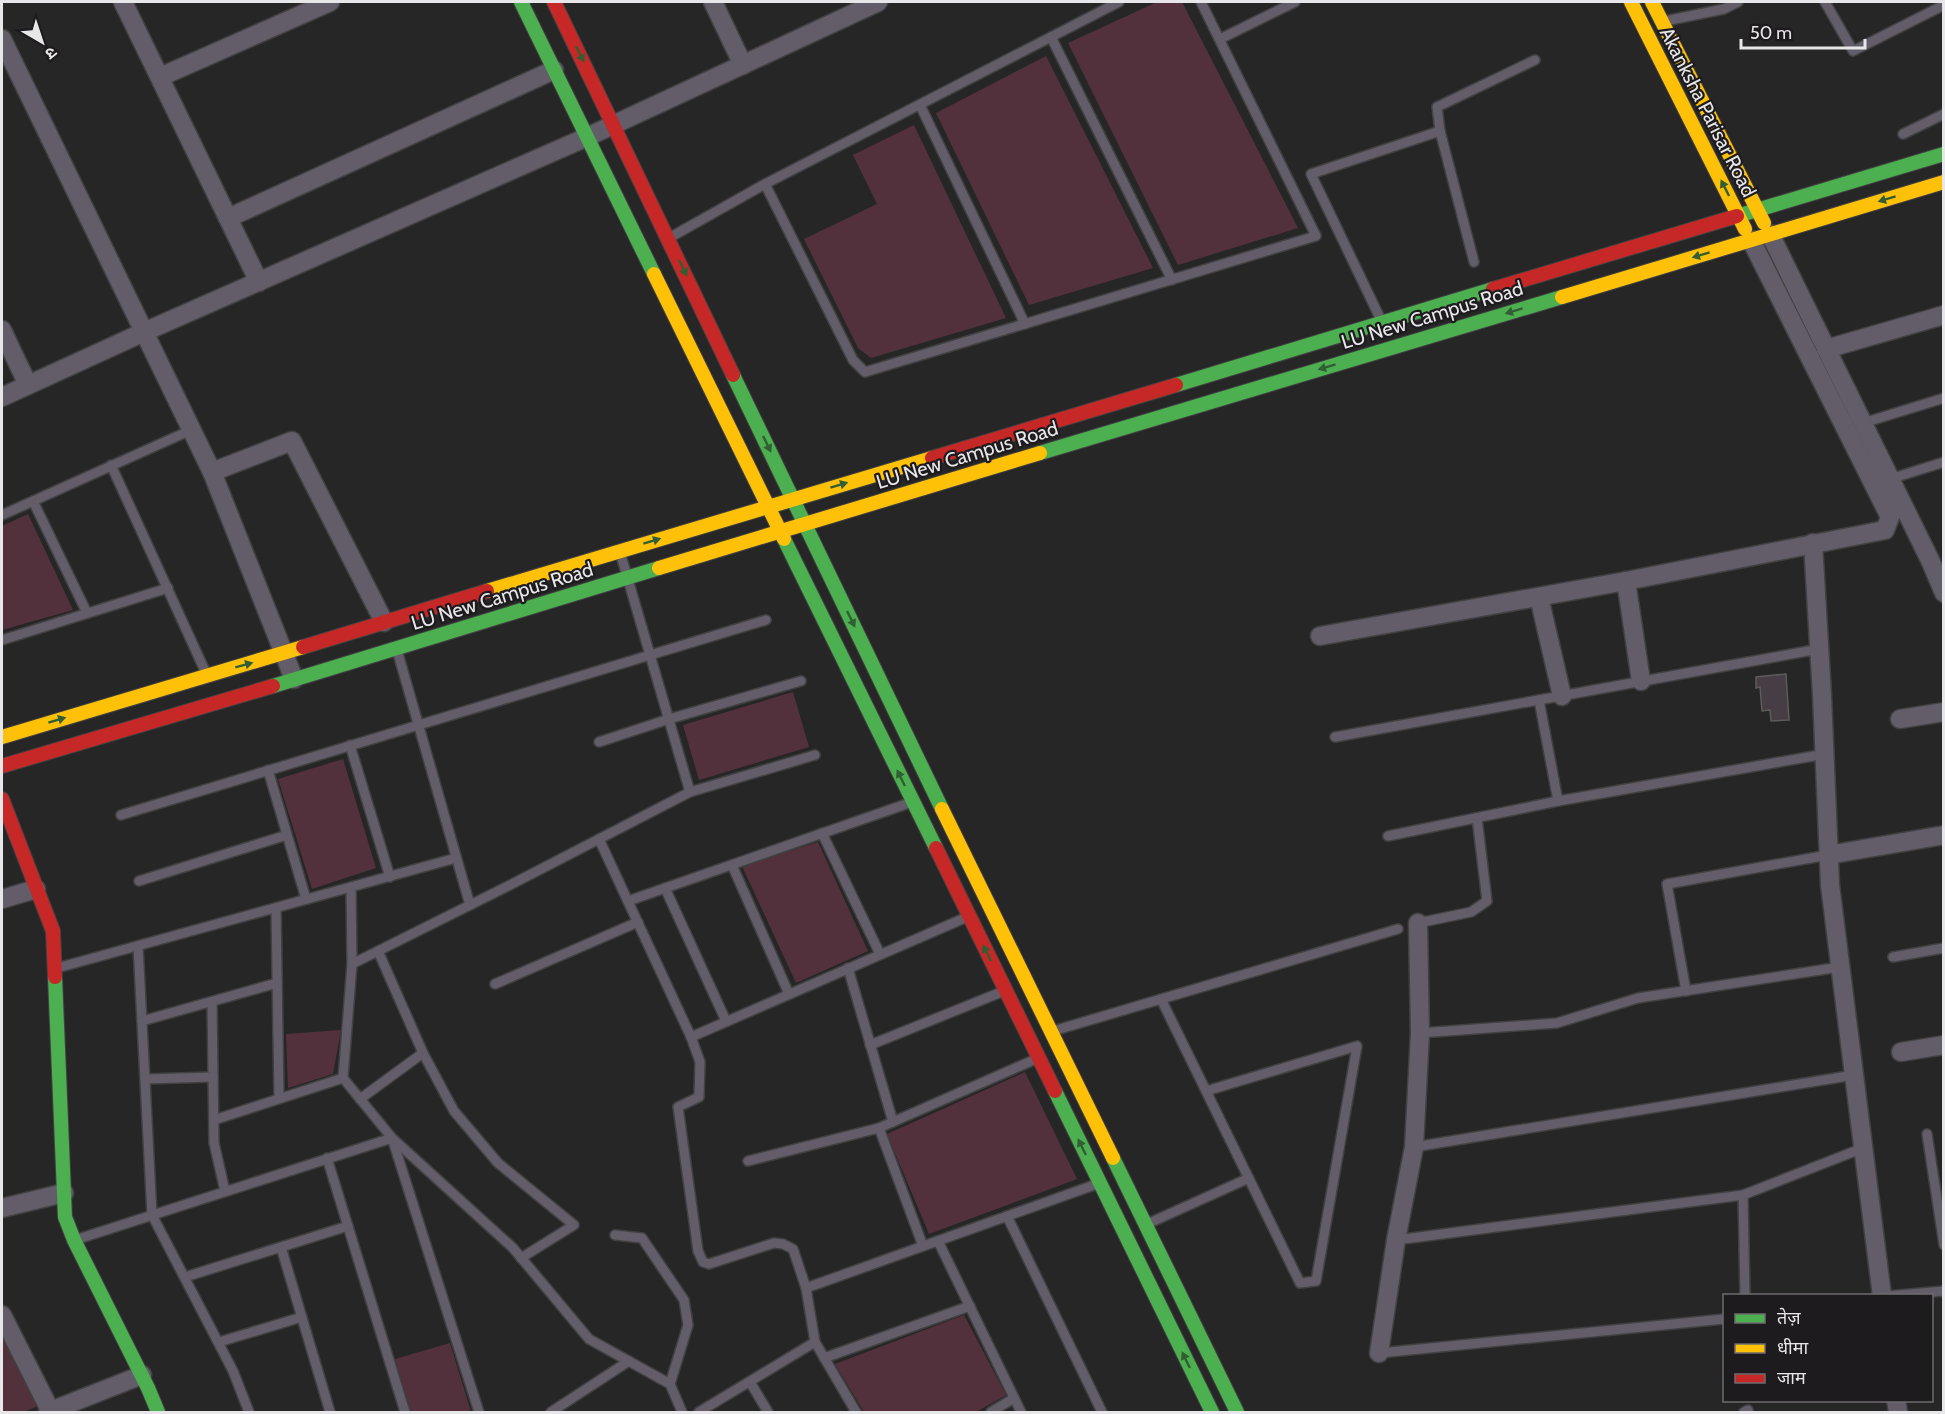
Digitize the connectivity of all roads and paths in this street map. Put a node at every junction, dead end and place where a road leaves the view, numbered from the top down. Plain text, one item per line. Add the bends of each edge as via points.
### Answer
1 (123, 2) edge
2 (330, 2) edge
3 (521, 2) edge
4 (554, 2) edge
5 (713, 2) edge
6 (878, 2) edge
7 (1119, 2) edge
8 (1201, 2) edge
9 (1294, 2) edge
10 (1631, 2) edge
11 (1652, 2) edge
12 (1738, 2) edge
13 (1825, 2) edge
14 (1944, 5) edge
15 (1662, 21) junction
16 (1645, 29) junction
17 (1051, 37) junction
18 (2, 39) edge
19 (1220, 39) junction
20 (1535, 60) dead end
21 (743, 64) junction
22 (554, 70) junction
23 (160, 77) junction
24 (920, 105) junction
25 (1944, 114) edge
26 (614, 125) junction
27 (1440, 131) junction
28 (1903, 134) dead end
29 (587, 137) junction
30 (1944, 154) edge
31 (1944, 182) edge
32 (765, 184) junction
33 (1757, 210) junction
34 (1738, 215) junction
35 (228, 218) junction
36 (1770, 234) junction
37 (669, 238) junction
38 (1751, 240) junction
39 (1474, 262) dead end
40 (1172, 280) junction
41 (259, 282) junction
42 (1944, 315) edge
43 (1025, 324) junction
44 (2, 330) edge
45 (144, 332) junction
46 (1387, 334) junction
47 (1826, 349) junction
48 (28, 385) junction
49 (2, 397) edge
50 (1944, 398) edge
51 (1863, 423) junction
52 (191, 430) junction
53 (1944, 462) edge
54 (111, 465) junction
55 (212, 472) junction
56 (1890, 479) junction
57 (793, 498) junction
58 (33, 501) junction
59 (767, 506) junction
60 (2, 515) edge
61 (806, 524) junction
62 (780, 531) junction
63 (1813, 543) junction
64 (619, 550) junction
65 (627, 578) junction
66 (1626, 581) junction
67 (168, 588) junction
68 (1944, 593) edge
69 (1539, 597) junction
70 (87, 613) junction
71 (766, 620) dead end
72 (384, 622) junction
73 (1320, 636) dead end
74 (2, 640) edge
75 (396, 648) junction
76 (1819, 649) junction
77 (285, 653) junction
78 (650, 655) junction
79 (207, 675) junction
80 (294, 679) junction
81 (801, 681) dead end
82 (1641, 681) junction
83 (1562, 696) junction
84 (1539, 700) junction
85 (1944, 712) edge
86 (669, 719) junction
87 (1900, 719) dead end
88 (418, 725) junction
89 (2, 737) edge
90 (1335, 737) dead end
91 (599, 742) dead end
92 (350, 746) junction
93 (1824, 754) junction
94 (815, 755) dead end
95 (2, 766) edge
96 (268, 770) junction
97 (690, 792) junction
98 (924, 798) junction
99 (2, 799) edge
100 (1558, 801) junction
101 (121, 815) dead end
102 (1478, 818) junction
103 (822, 833) junction
104 (287, 835) junction
105 (1944, 835) edge
106 (1388, 836) dead end
107 (600, 839) junction
108 (1828, 855) junction
109 (456, 858) junction
110 (732, 865) junction
111 (390, 877) junction
112 (139, 881) dead end
113 (351, 887) junction
114 (665, 888) junction
115 (36, 889) junction
116 (2, 899) edge
117 (306, 899) junction
118 (628, 901) junction
119 (470, 905) junction
120 (276, 908) junction
121 (968, 916) junction
122 (638, 922) junction
123 (1418, 923) joint
124 (1398, 929) dead end
125 (138, 946) junction
126 (1944, 948) edge
127 (378, 951) junction
128 (880, 954) junction
129 (1893, 957) dead end
130 (352, 964) junction
131 (1840, 966) junction
132 (54, 968) junction
133 (848, 968) junction
134 (277, 983) junction
135 (495, 984) dead end
136 (1005, 990) junction
137 (1686, 991) junction
138 (789, 994) junction
139 (1161, 999) junction
140 (1036, 1001) junction
141 (212, 1002) junction
142 (1014, 1009) junction
143 (142, 1021) junction
144 (726, 1021) junction
145 (1051, 1032) junction
146 (1420, 1033) junction
147 (691, 1037) junction
148 (870, 1045) junction
149 (1944, 1045) edge
150 (1901, 1052) dead end
151 (423, 1053) junction
152 (1038, 1058) junction
153 (1854, 1075) junction
154 (213, 1077) junction
155 (343, 1078) junction
156 (145, 1079) junction
157 (1206, 1091) junction
158 (279, 1098) junction
159 (360, 1099) junction
160 (214, 1120) junction
161 (893, 1122) junction
162 (879, 1128) junction
163 (1927, 1134) dead end
164 (392, 1138) junction
165 (1414, 1147) junction
166 (1863, 1148) junction
167 (327, 1158) junction
168 (748, 1161) dead end
169 (1249, 1178) junction
170 (1100, 1183) junction
171 (225, 1191) junction
172 (64, 1193) junction
173 (1743, 1195) junction
174 (2, 1208) edge
175 (152, 1215) junction
176 (1007, 1216) junction
177 (1146, 1225) junction
178 (348, 1226) junction
179 (615, 1235) dead end
180 (74, 1240) junction
181 (1396, 1240) junction
182 (938, 1241) junction
183 (1944, 1245) edge
184 (922, 1246) junction
185 (281, 1247) junction
186 (521, 1258) junction
187 (185, 1277) junction
188 (806, 1288) junction
189 (1944, 1291) edge
190 (1745, 1294) edge
191 (1884, 1294) edge
192 (1908, 1294) edge
193 (970, 1306) junction
194 (2, 1315) edge
195 (302, 1317) junction
196 (1723, 1319) edge
197 (219, 1342) junction
198 (815, 1342) junction
199 (1379, 1353) joint
200 (824, 1358) junction
201 (629, 1361) junction
202 (142, 1375) junction
203 (750, 1382) junction
204 (670, 1384) junction
205 (1014, 1398) junction
206 (49, 1412) edge
207 (158, 1413) edge
208 (249, 1413) edge
209 (330, 1413) edge
210 (405, 1413) edge
211 (479, 1413) edge
212 (551, 1413) edge
213 (682, 1413) edge
214 (699, 1413) edge
215 (768, 1413) edge
216 (856, 1413) edge
217 (991, 1413) edge
218 (1021, 1413) edge
219 (1102, 1413) edge
220 (1212, 1413) edge
221 (1238, 1413) edge

1 - 23 street
2 - 23 street
3 - 22 street
4 -> 26 street
5 - 21 street
6 - 21 street
7 - 17 lane
8 - 19 lane
9 - 19 lane
10 - 16 street, Akanksha Parisar Road
11 - 15 street, Akanksha Parisar Road
12 - 15 lane via 1724,9
13 - 14 lane via 1853,51
15 - 16 lane
15 - 33 street, Akanksha Parisar Road
34 -> 16 street, Akanksha Parisar Road
17 - 24 lane
17 - 40 lane
18 - 45 street
19 - 40 lane via 1316,236
20 - 27 lane via 1437,108
21 - 26 street
22 - 29 street
22 - 35 street
23 - 35 street
24 - 32 lane
24 - 43 lane
25 - 28 lane
26 - 29 street
26 - 37 street
27 - 39 lane
27 - 46 lane via 1311,174
29 - 41 street
29 - 59 street
30 - 33 street, LU New Campus Road
31 -> 36 street, LU New Campus Road
32 - 37 lane
32 - 43 lane via 853,360 865,372
33 - 34 street, LU New Campus Road
33 - 36 street, Akanksha Parisar Road
34 - 38 street, Akanksha Parisar Road
34 - 46 street, LU New Campus Road
35 - 41 street
36 - 38 street, LU New Campus Road
36 - 47 street
37 -> 57 street
38 -> 46 street, LU New Campus Road
38 - 63 street via 1890,517 1885,530
40 - 43 lane
41 - 45 street
42 - 47 street
44 - 48 street
45 - 48 street
45 - 52 street
57 -> 46 street, LU New Campus Road
46 -> 61 street, LU New Campus Road
47 - 51 street
48 - 49 street
50 - 51 lane
51 - 56 street
52 - 54 lane
52 - 55 street
53 - 56 lane
54 - 58 lane
54 - 67 lane
55 - 72 street via 292,441
55 - 77 street
56 - 68 street via 1933,559
57 - 59 street, LU New Campus Road
57 - 61 street
58 - 60 lane
58 - 70 lane
59 - 62 street
64 -> 59 street, LU New Campus Road
61 - 62 street, LU New Campus Road
61 -> 98 street
62 - 65 street, LU New Campus Road
98 -> 62 street
63 - 66 street
63 - 76 street
64 - 65 lane
64 - 72 street, LU New Campus Road
65 - 75 street, LU New Campus Road
65 - 78 lane
66 - 69 street
66 - 82 street
67 - 70 lane
67 - 79 lane
69 - 73 street
69 - 83 street
70 - 74 lane
71 - 78 lane
72 - 77 street, LU New Campus Road
75 - 80 street, LU New Campus Road
75 - 88 lane
76 - 82 lane
76 - 93 street
79 -> 77 street, LU New Campus Road
77 - 80 street
78 - 86 lane
78 - 88 lane
89 -> 79 street, LU New Campus Road
80 - 95 street, LU New Campus Road
81 - 86 lane
82 - 83 lane
83 - 84 lane
84 - 90 lane
84 - 100 lane
85 - 87 street
86 - 91 lane
86 - 97 lane
88 - 92 lane
88 - 109 lane
92 - 96 lane
92 - 111 lane
93 - 100 lane
93 - 108 street
94 - 97 lane
96 - 101 lane
96 - 104 lane
97 - 107 lane
98 - 103 lane
98 - 121 street
98 - 140 street
99 - 115 street
100 - 102 lane
102 - 106 lane
102 - 123 lane via 1487,901 1471,912
103 - 110 lane
103 - 128 lane
104 - 112 lane
104 - 117 lane
105 - 108 street
107 - 118 lane
107 - 119 lane
108 - 131 street
108 - 137 lane via 1667,884
109 - 111 lane
109 - 119 lane
110 - 114 lane
110 - 138 lane
111 - 113 lane
113 - 117 lane
113 - 130 lane
114 - 118 lane
114 - 144 lane
115 - 116 street
115 - 132 street via 53,932
117 - 120 lane
118 - 122 lane
119 - 127 lane
120 - 125 lane
120 - 134 lane
121 - 128 lane
136 -> 121 street
122 - 135 lane
122 - 147 lane
123 - 146 street
124 - 139 lane
125 - 132 lane
125 - 143 lane
126 - 129 lane
127 - 130 lane
127 - 151 lane
128 - 133 lane
130 - 155 lane
131 - 137 lane
131 - 153 street
132 - 172 street
133 - 138 lane
133 - 148 lane
134 - 141 lane
134 - 158 lane
136 - 142 street
136 - 148 lane
137 - 146 lane via 1638,998 1557,1023
138 - 144 lane
139 - 145 lane
139 - 157 lane
140 - 142 street
140 - 145 street
141 - 143 lane
141 - 154 lane
142 - 152 street
143 - 156 lane
144 - 147 lane
145 - 177 street
146 - 165 street
147 - 188 lane via 700,1062 699,1097 678,1107 698,1251 703,1262 709,1264 774,1243 783,1244 793,1249
148 - 161 lane
149 - 150 street
151 - 159 lane
151 - 186 lane via 454,1111 498,1163 574,1225
152 - 161 lane
170 -> 152 street
153 - 165 lane
153 - 166 street
154 - 156 lane
154 - 160 lane
155 - 158 lane
155 - 159 lane
156 - 175 lane
157 - 169 lane
157 - 169 lane via 1357,1046 1316,1281 1300,1283
158 - 160 lane
159 - 164 lane
160 - 171 lane via 214,1143
161 - 162 lane
162 - 168 lane
162 - 184 lane
163 - 183 lane
164 - 167 lane
164 - 186 lane
164 - 211 lane
165 - 181 street
166 - 173 lane
166 - 191 street
167 - 171 lane
167 - 178 lane
169 - 177 lane
170 - 176 lane
220 -> 170 street
171 - 175 lane
172 - 174 street
172 - 180 street via 65,1217
173 - 181 lane
173 - 190 lane
175 - 180 lane
175 - 187 lane
176 - 182 lane
176 - 219 lane
177 - 221 street
178 - 185 lane
178 - 210 lane
179 - 204 lane via 642,1238 684,1300 688,1325
180 - 202 street
181 - 199 street
182 - 184 lane
182 - 193 lane
184 - 188 lane
185 - 187 lane
185 - 195 lane
186 - 201 lane via 589,1339
187 - 197 lane
188 - 198 lane
189 - 192 lane
193 - 200 lane
193 - 205 lane
194 - 206 street
195 - 197 lane
195 - 209 lane
196 - 199 lane
197 - 208 lane
198 - 200 lane
198 - 203 lane
200 - 216 lane
201 - 204 lane
201 - 212 lane
202 - 206 street
202 - 207 street
203 - 214 lane
203 - 215 lane
204 - 213 lane
205 - 217 lane
205 - 218 lane

